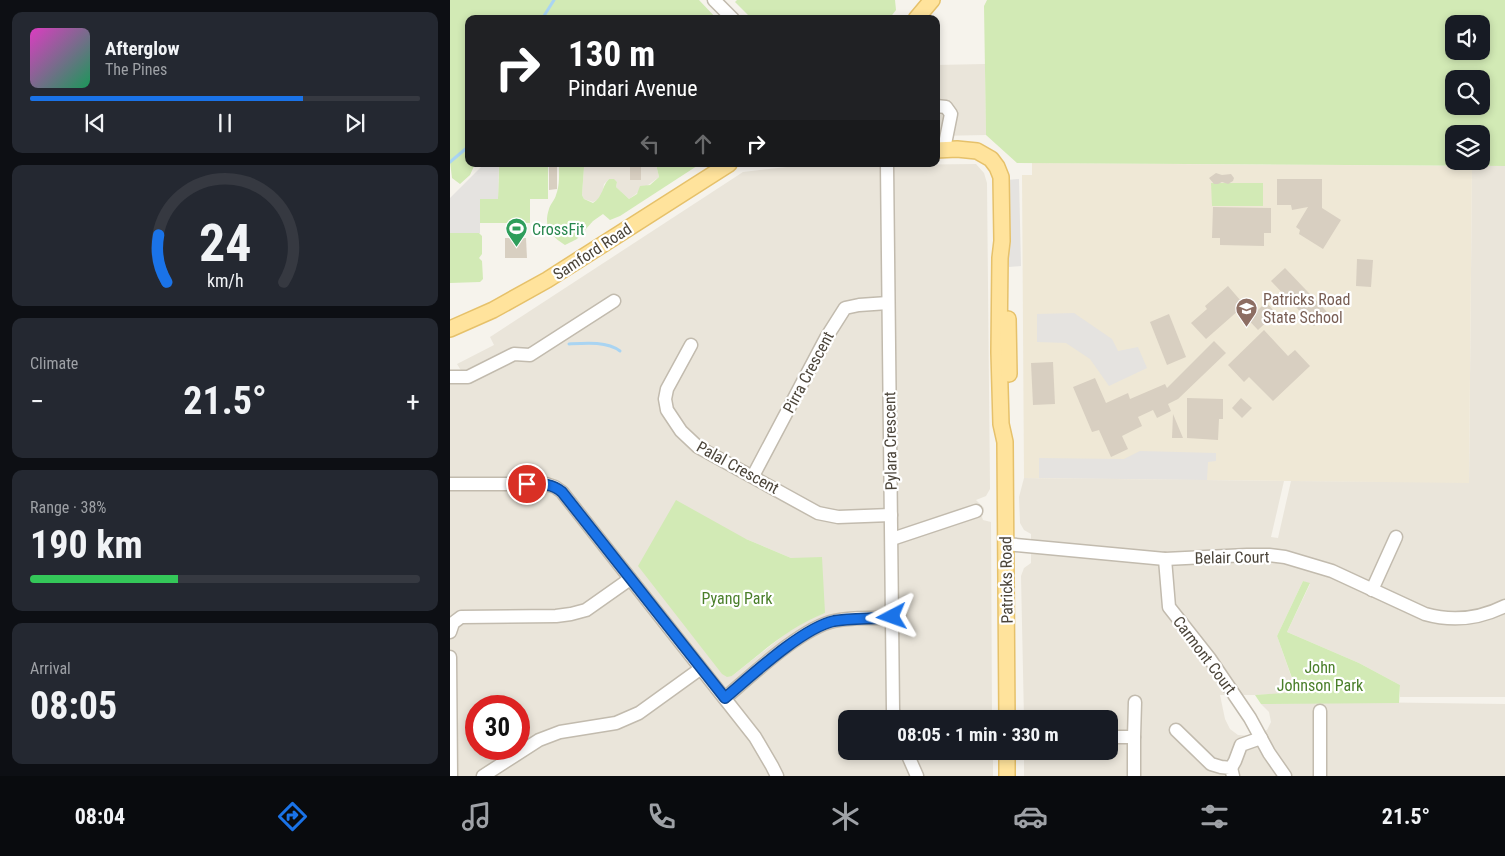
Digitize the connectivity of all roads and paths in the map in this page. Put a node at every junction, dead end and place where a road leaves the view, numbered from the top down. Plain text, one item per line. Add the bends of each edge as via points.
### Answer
1 (714, 0) edge
2 (932, 0) edge
3 (729, 15) edge
4 (919, 15) edge
5 (940, 106) edge
6 (940, 150) edge
7 (724, 167) edge
8 (888, 167) edge
9 (614, 301) dead end
10 (888, 303) junction
11 (450, 329) edge
12 (691, 344) dead end
13 (450, 377) edge
14 (753, 476) junction
15 (450, 484) edge
16 (976, 511) dead end
17 (891, 515) junction
18 (1396, 537) dead end
19 (892, 539) junction
20 (1006, 544) junction
21 (1165, 559) junction
22 (630, 580) junction
23 (1372, 590) junction
24 (1505, 606) edge
25 (892, 617) junction
26 (450, 632) edge
27 (450, 657) edge
28 (700, 669) junction
29 (725, 698) junction
30 (1135, 702) dead end
31 (894, 710) edge
32 (1007, 710) edge
33 (1320, 711) dead end
34 (1176, 730) dead end
35 (1118, 737) edge
36 (1134, 737) junction
37 (1261, 738) junction
38 (910, 760) edge
39 (1007, 760) edge
40 (1232, 772) edge
41 (451, 776) edge
42 (483, 776) edge
43 (777, 776) edge
44 (917, 776) edge
45 (1008, 776) edge
46 (1134, 776) edge
47 (1286, 776) edge
48 (1320, 776) edge

1 - 3 street
2 - 4 main road
5 - 6 street via 946,107 951,114
6 - 20 main road, Patricks Road via 977,151 991,159 1001,177 999,346
7 - 11 main road, Samford Road via 547,280
8 - 10 street, Pylara Crescent
9 - 13 street via 530,355 514,354 468,377
10 - 14 street, Pirra Crescent via 845,308 829,332
10 - 17 street, Pylara Crescent
12 - 14 street, Palal Crescent via 667,388 667,410 681,431 698,447
14 - 17 street, Palal Crescent via 818,513 838,517
15 - 22 street via 546,484 555,487
16 - 19 street
17 - 19 street, Pylara Crescent
18 - 23 street
19 - 25 street, Pylara Crescent
20 - 21 street, Belair Court
20 - 32 main road, Patricks Road
21 - 23 street, Belair Court via 1247,555 1285,557 1332,571
21 - 37 street, Carmont Court via 1169,607 1210,659
22 - 26 street via 586,610 556,616 461,617 453,623
22 - 28 street
23 - 24 street, Belair Court via 1440,618 1475,617
25 - 29 street via 834,621 815,629
25 - 31 street, Pylara Crescent
27 - 41 street
28 - 29 street
28 - 42 street via 639,713 616,723 560,732 539,740
29 - 43 street via 755,737
30 - 36 street
33 - 48 street
34 - 40 street via 1210,764
35 - 36 street
36 - 46 street
37 - 40 street via 1241,745
37 - 47 street, Carmont Court
38 - 44 street
39 - 45 main road

